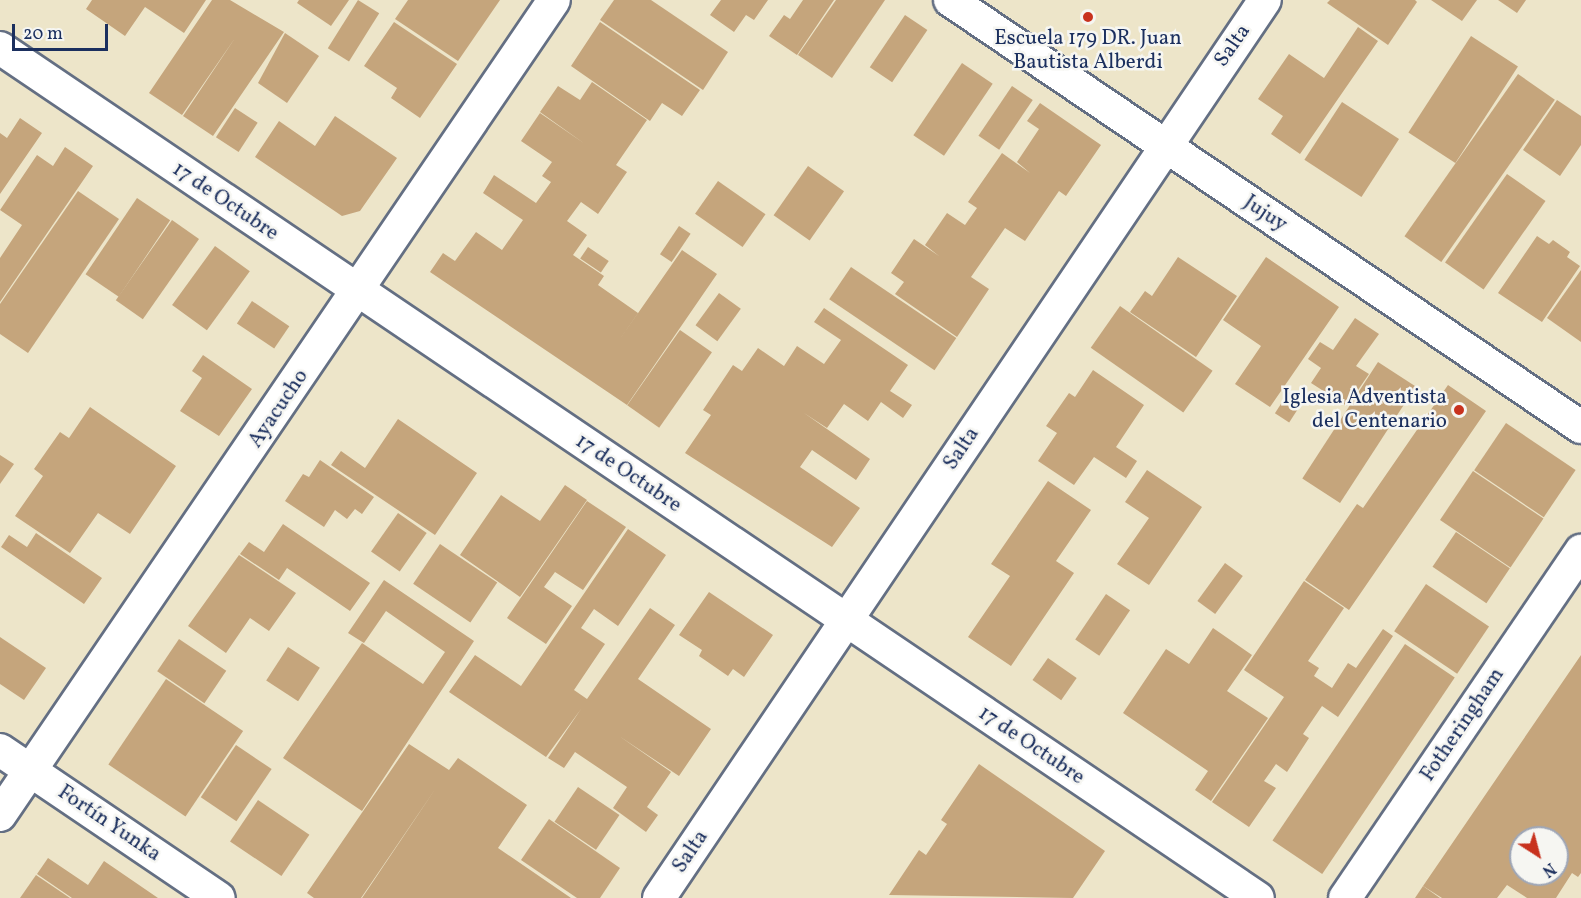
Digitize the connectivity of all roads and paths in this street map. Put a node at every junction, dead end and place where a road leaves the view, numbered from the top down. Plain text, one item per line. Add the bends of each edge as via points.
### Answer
1 (554, 0) edge
2 (950, 0) edge
3 (1265, 0) edge
4 (0, 48) edge
5 (1164, 146) junction
6 (358, 293) junction
7 (1581, 427) edge
8 (1581, 551) edge
9 (849, 621) junction
10 (0, 750) edge
11 (31, 771) junction
12 (0, 815) edge
13 (219, 898) edge
14 (659, 898) edge
15 (1258, 898) edge
16 (1345, 898) edge

1 - 6 street, Ayacucho
2 - 5 street, Jujuy
3 - 5 street, Salta
4 - 6 street, 17 de Octubre
5 - 7 street, Jujuy
5 - 9 street, Salta
6 - 9 street, 17 de Octubre
6 - 11 street, Ayacucho
8 - 16 street, Fotheringham
9 - 14 street, Salta
9 - 15 street, 17 de Octubre
10 - 11 street, Fortín Yunka
11 - 12 street, Ayacucho
11 - 13 street, Fortín Yunka

